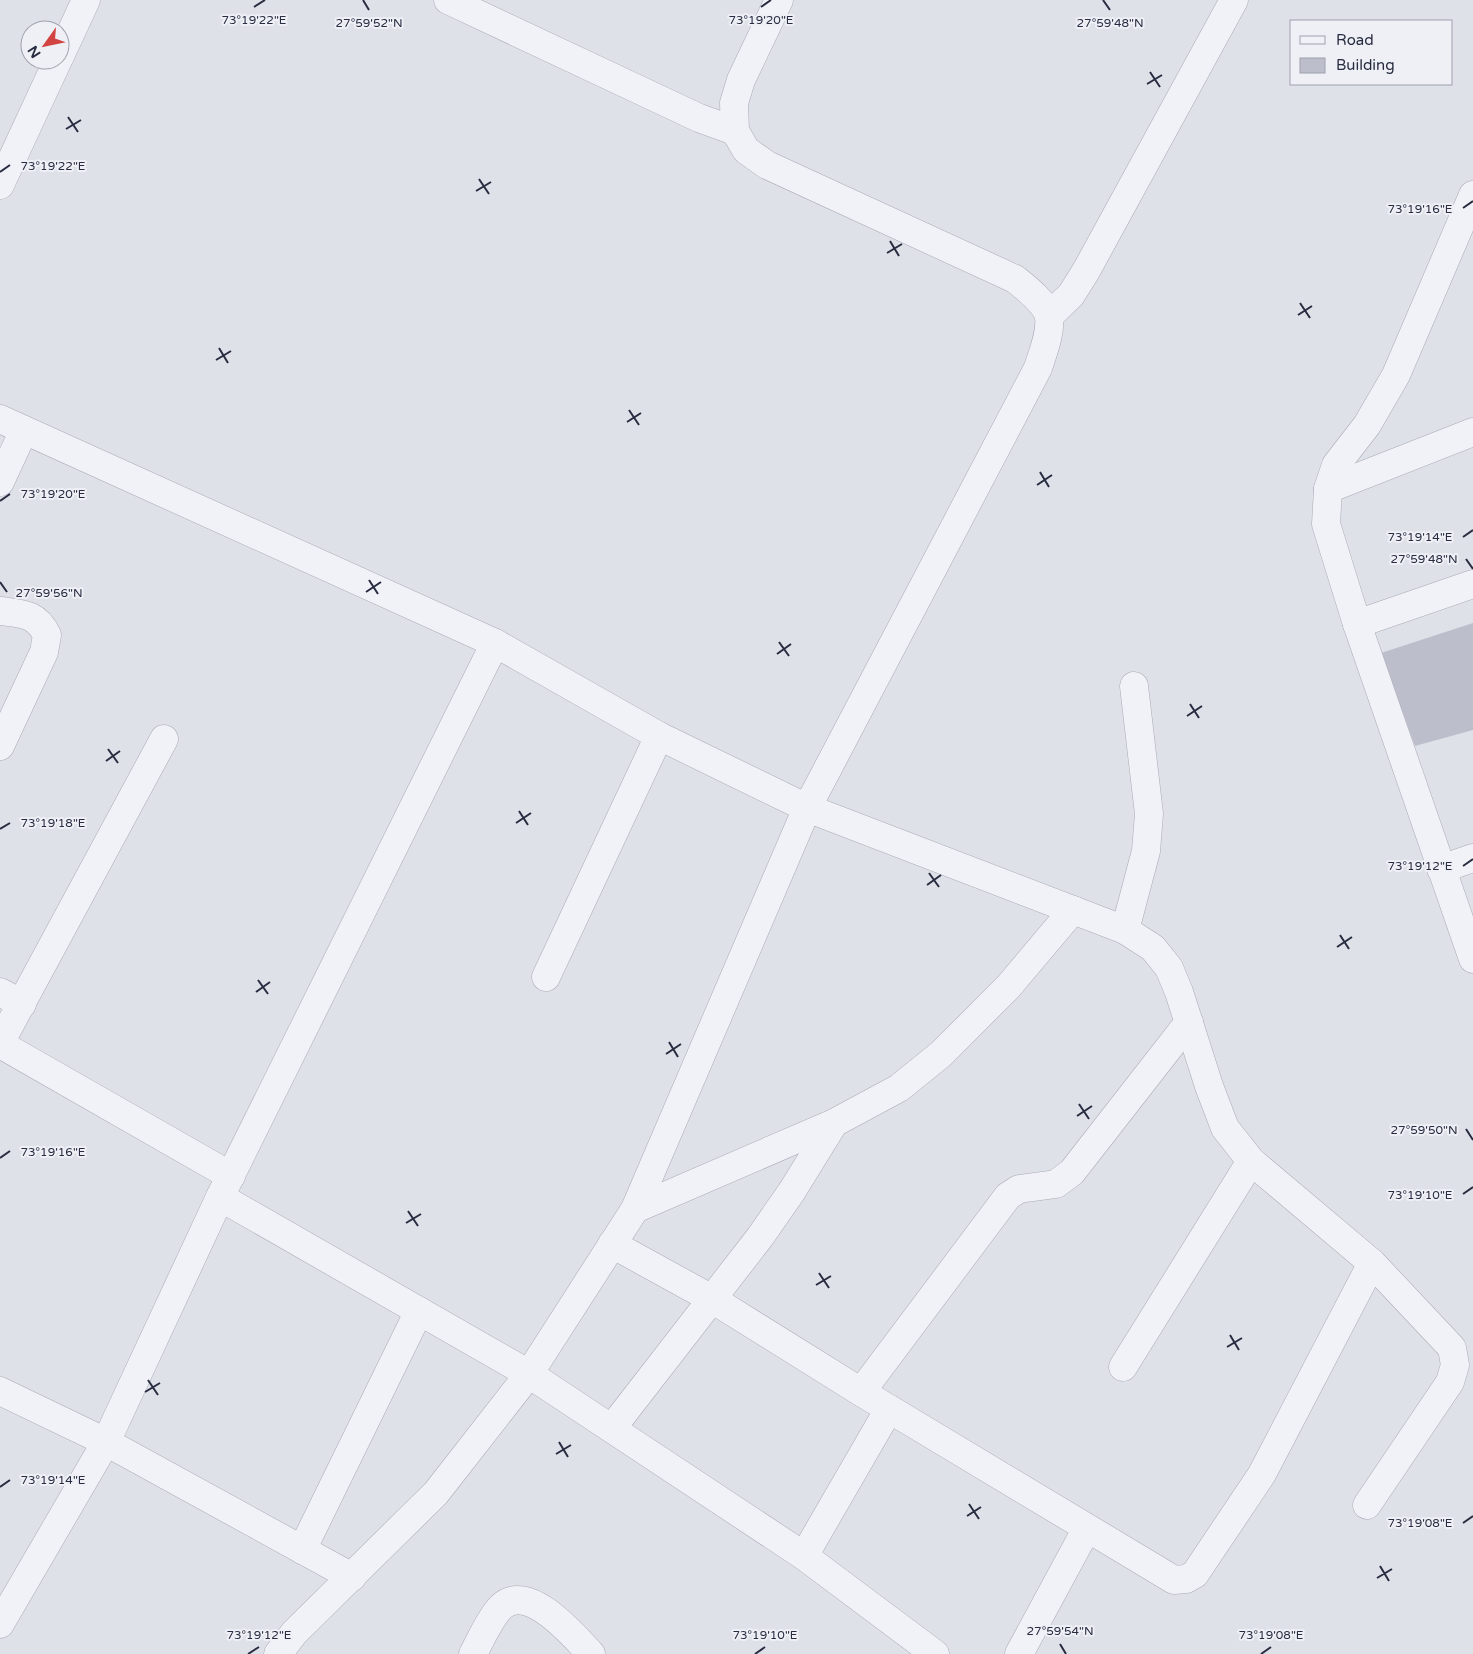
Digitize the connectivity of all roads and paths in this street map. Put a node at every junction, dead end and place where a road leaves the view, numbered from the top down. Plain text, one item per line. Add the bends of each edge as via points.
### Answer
1 (86, 0) edge
2 (448, 0) edge
3 (779, 0) edge
4 (1234, 0) edge
5 (70, 34) edge
6 (52, 70) edge
7 (735, 131) junction
8 (9, 142) edge
9 (0, 185) edge
10 (1473, 195) edge
11 (1049, 316) junction
12 (12, 425) edge
13 (1473, 432) edge
14 (0, 482) edge
15 (1328, 489) junction
16 (1473, 584) edge
17 (0, 611) edge
18 (1357, 624) junction
19 (495, 642) junction
20 (1134, 686) dead end
21 (659, 736) junction
22 (164, 739) dead end
23 (0, 746) edge
24 (807, 808) junction
25 (1473, 858) edge
26 (1442, 869) junction
27 (1073, 910) junction
28 (1125, 930) junction
29 (1473, 959) edge
30 (546, 977) dead end
31 (11, 998) edge
32 (1188, 1022) junction
33 (0, 1043) edge
34 (834, 1123) junction
35 (1251, 1161) junction
36 (226, 1186) junction
37 (634, 1209) junction
38 (612, 1244) junction
39 (1372, 1263) junction
40 (712, 1299) junction
41 (419, 1311) junction
42 (1123, 1368) dead end
43 (529, 1374) junction
44 (0, 1390) edge
45 (861, 1392) junction
46 (889, 1409) junction
47 (612, 1428) junction
48 (106, 1442) junction
49 (1367, 1504) dead end
50 (1088, 1528) junction
51 (302, 1550) junction
52 (804, 1556) junction
53 (352, 1577) junction
54 (0, 1624) edge
55 (278, 1654) edge
56 (473, 1654) edge
57 (591, 1654) edge
58 (935, 1654) edge
59 (1019, 1654) edge

1 - 5 street
2 - 7 street via 698,118
3 - 7 street via 740,80 734,103
4 - 11 street via 1086,271 1071,295
6 - 8 street
7 - 11 street via 746,150 767,165 1015,278 1035,294
8 - 9 street
10 - 15 street via 1396,375 1367,425 1336,465
11 - 24 street via 1047,339 1038,368
12 - 14 street
12 - 19 street
13 - 15 street
15 - 18 street via 1326,524
16 - 18 street
17 - 23 street via 25,615 41,622 47,634 44,652
18 - 26 street
19 - 21 street
19 - 36 street
20 - 28 street via 1149,814 1146,851
21 - 24 street
21 - 30 street
22 - 31 street
24 - 27 street
24 - 37 street
25 - 26 street
26 - 29 street
27 - 28 street
27 - 34 street via 1008,987 942,1054 899,1088
28 - 32 street via 1153,948 1169,968
31 - 33 street
32 - 35 street via 1225,1128
32 - 45 street via 1072,1172 1056,1184 1019,1189 1008,1196
33 - 36 street
34 - 37 street
34 - 40 street via 792,1191
35 - 39 street
35 - 42 street
36 - 41 street
36 - 48 street
37 - 38 street
38 - 40 street
38 - 43 street
39 - 49 street via 1452,1348 1455,1365 1450,1382
39 - 50 street via 1262,1474 1195,1574 1174,1580
40 - 45 street
40 - 47 street
41 - 43 street
41 - 51 street
43 - 47 street
43 - 53 street via 436,1493
44 - 48 street
45 - 46 street
46 - 50 street
46 - 52 street
47 - 52 street
48 - 51 street
48 - 54 street
50 - 59 street
51 - 53 street
52 - 58 street
53 - 55 street via 294,1633
56 - 57 street via 501,1607 512,1600 526,1601 556,1618

